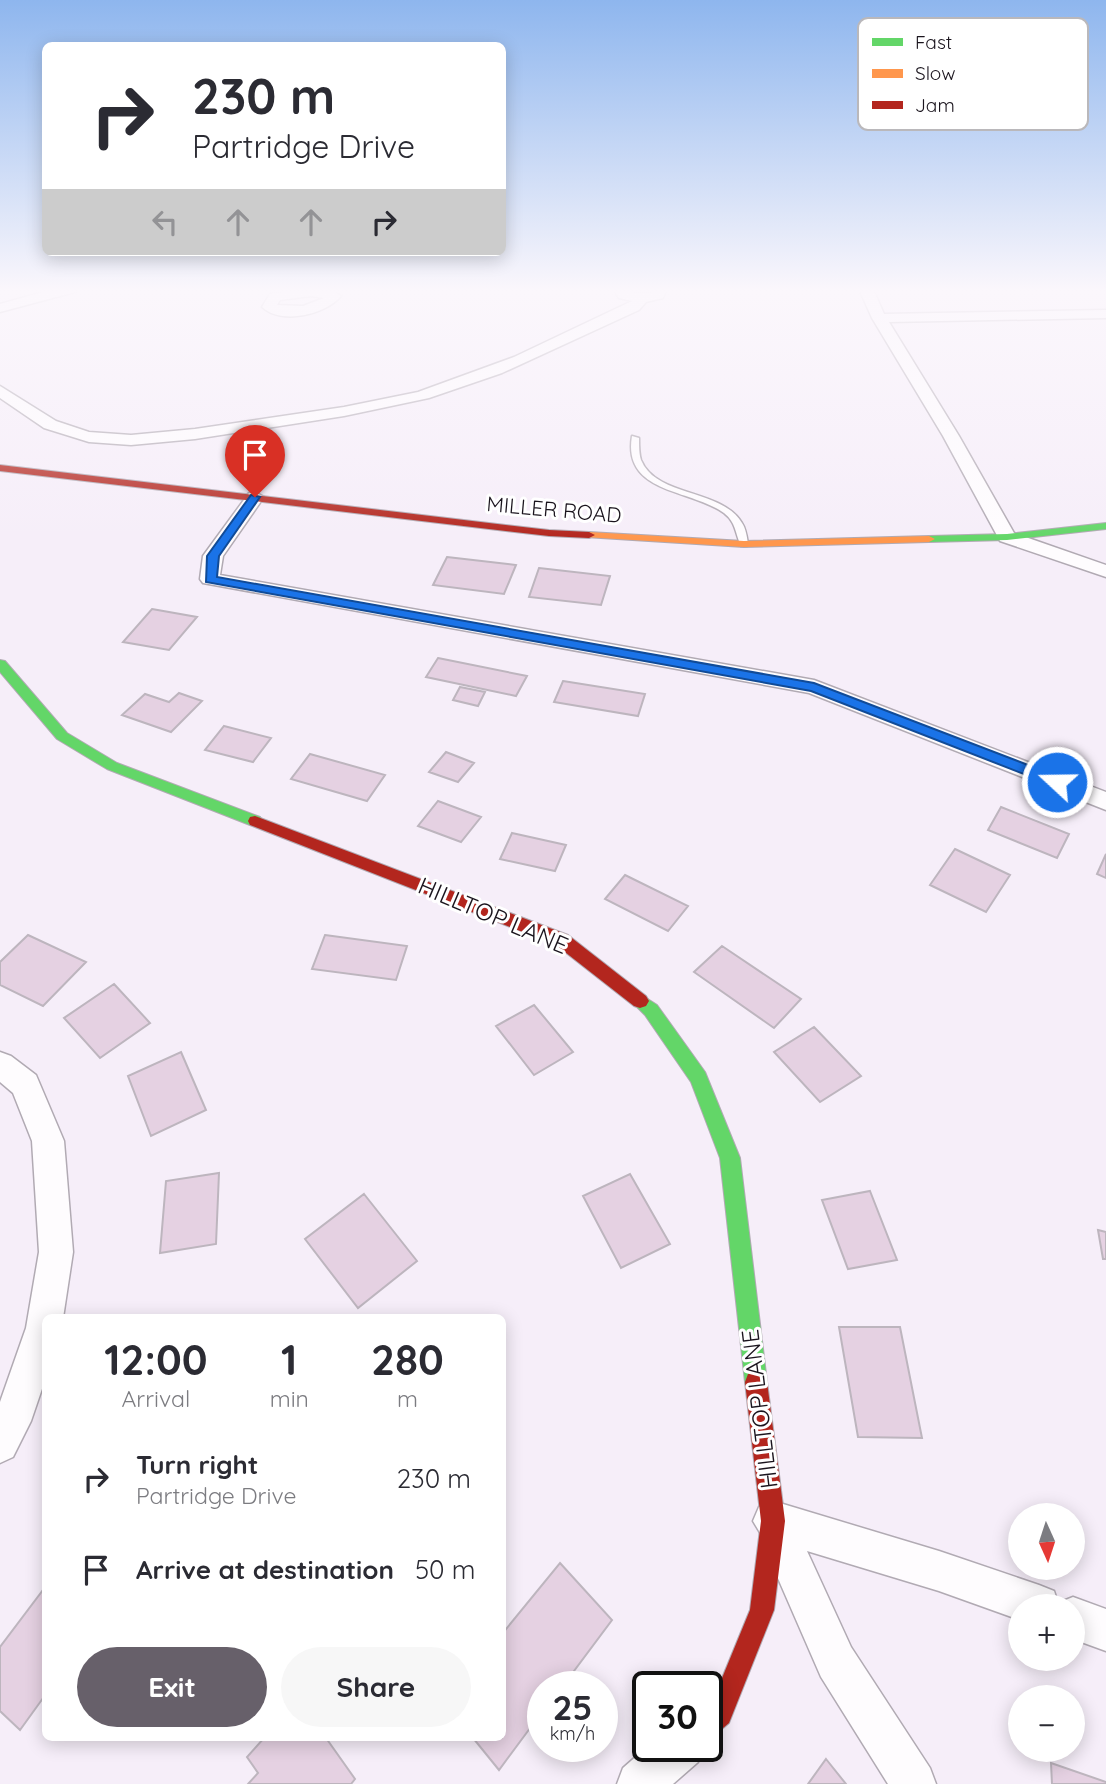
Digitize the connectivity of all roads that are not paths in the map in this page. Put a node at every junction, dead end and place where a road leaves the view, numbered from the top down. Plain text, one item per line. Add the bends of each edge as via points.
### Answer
1 (489, 372) edge
2 (910, 372) edge
3 (0, 391) edge
4 (635, 438) dead end
5 (0, 468) edge
6 (255, 497) junction
7 (1106, 526) edge
8 (1007, 537) junction
9 (744, 544) junction
10 (1106, 571) edge
11 (0, 664) edge
12 (1106, 801) edge
13 (0, 1065) edge
14 (46, 1314) edge
15 (40, 1355) edge
16 (0, 1444) edge
17 (773, 1521) junction
18 (1008, 1595) edge
19 (1085, 1622) edge
20 (1106, 1630) edge
21 (723, 1707) edge
22 (664, 1762) edge
23 (639, 1784) edge
24 (914, 1784) edge

1 - 3 street via 387,404 141,440 68,432
2 - 8 street
4 - 9 lane via 633,453 646,474 726,512 737,522
5 - 6 street, MILLER ROAD
6 - 9 street, MILLER ROAD via 549,533
6 - 12 street via 213,556 210,579 814,687
7 - 8 street, MILLER ROAD
8 - 9 street, MILLER ROAD
8 - 10 street
11 - 17 street, HILLTOP LANE via 62,736 112,766 562,940 651,1010 699,1077 730,1158
13 - 14 street via 25,1084 48,1141 56,1252
15 - 16 street
17 - 18 street
17 - 21 street, HILLTOP LANE via 762,1610
17 - 24 street via 836,1662
19 - 20 street
22 - 23 street

